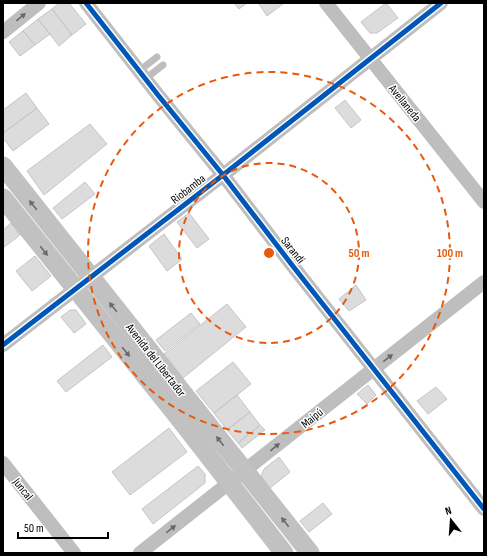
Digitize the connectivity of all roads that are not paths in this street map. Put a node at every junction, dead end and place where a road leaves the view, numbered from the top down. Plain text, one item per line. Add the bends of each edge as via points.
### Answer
1 (39, 3) edge
2 (86, 3) edge
3 (326, 3) edge
4 (441, 3) edge
5 (3, 32) edge
6 (157, 57) dead end
7 (370, 59) junction
8 (163, 64) dead end
9 (142, 75) junction
10 (3, 166) edge
11 (223, 175) junction
12 (3, 198) edge
13 (484, 202) edge
14 (90, 277) junction
15 (484, 282) edge
16 (75, 289) junction
17 (3, 345) edge
18 (374, 368) junction
19 (3, 463) edge
20 (245, 472) junction
21 (230, 484) junction
22 (484, 509) edge
23 (74, 553) edge
24 (140, 553) edge
25 (284, 553) edge
26 (310, 553) edge

5 -> 1 street
2 - 9 street, Sarandí
3 - 7 street, Avellaneda
4 - 7 street, Riobamba
6 - 9 lane
7 - 11 street, Riobamba
7 - 13 street, Avellaneda
8 - 9 lane
9 - 11 street, Sarandí
14 -> 10 main road, Avenida del Libertador
11 - 14 street, Riobamba
11 - 18 street, Sarandí
12 -> 16 main road, Avenida del Libertador
14 - 16 street, Riobamba
20 -> 14 main road, Avenida del Libertador
18 -> 15 street, Maipú
16 - 17 street, Riobamba
16 -> 21 main road, Avenida del Libertador
20 -> 18 street, Maipú
18 - 22 street, Sarandí
19 - 23 street, Juncal
20 - 21 street, Maipú
26 -> 20 main road, Avenida del Libertador
24 -> 21 street, Maipú
21 - 25 main road, Avenida del Libertador

